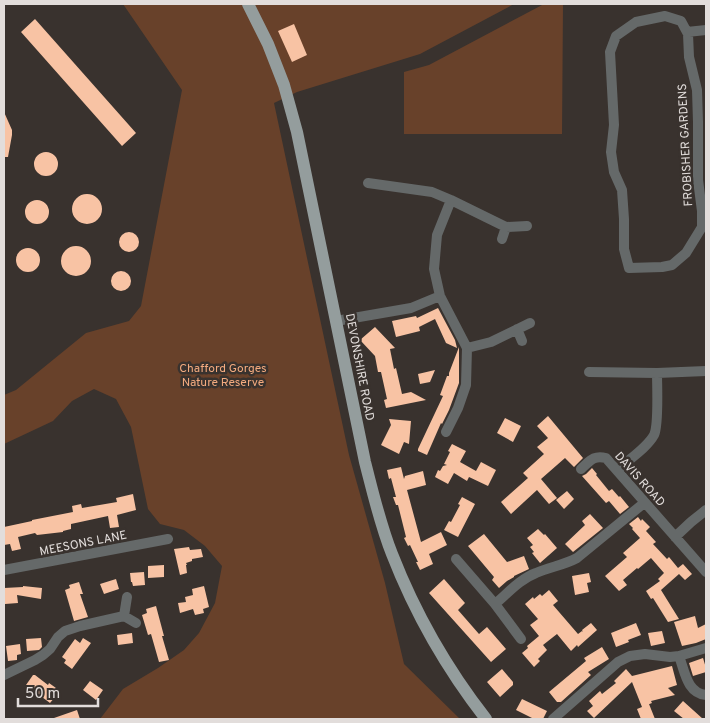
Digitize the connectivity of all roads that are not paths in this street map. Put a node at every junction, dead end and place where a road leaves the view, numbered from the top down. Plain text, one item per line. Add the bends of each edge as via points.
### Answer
1 (248, 4) edge
2 (706, 30) edge
3 (687, 32) junction
4 (702, 148) edge
5 (368, 183) dead end
6 (451, 200) junction
7 (527, 226) dead end
8 (506, 227) junction
9 (704, 228) edge
10 (502, 239) dead end
11 (440, 296) junction
12 (336, 321) junction
13 (530, 323) dead end
14 (517, 329) junction
15 (522, 341) dead end
16 (467, 348) junction
17 (706, 371) edge
18 (589, 372) dead end
19 (657, 373) junction
20 (446, 432) dead end
21 (581, 469) dead end
22 (617, 470) junction
23 (644, 502) junction
24 (706, 510) edge
25 (675, 537) junction
26 (168, 539) dead end
27 (456, 559) dead end
28 (4, 570) edge
29 (706, 572) edge
30 (127, 598) dead end
31 (495, 604) junction
32 (124, 616) junction
33 (136, 623) dead end
34 (521, 639) dead end
35 (706, 648) edge
36 (679, 656) junction
37 (4, 674) edge
38 (706, 695) edge
39 (486, 719) edge
40 (553, 719) edge

1 - 12 main road, DEVONSHIRE ROAD via 268,44 290,104
2 - 3 street
3 - 4 street, FROBISHER GARDENS
3 - 9 street, FROBISHER GARDENS via 681,21 666,16 636,22 616,36 610,52 614,125 611,152 614,172 622,190 624,249 629,268 672,265 686,254
4 - 9 street, FROBISHER GARDENS via 698,180
5 - 6 street via 432,192
6 - 8 street
6 - 11 street via 437,234 434,269
7 - 8 street
8 - 10 street
11 - 12 street via 411,308
11 - 16 street
12 - 39 main road, DEVONSHIRE ROAD via 365,462 391,553 440,653
13 - 14 street
14 - 15 street
14 - 16 street via 490,342
16 - 20 street via 466,385
17 - 19 street
18 - 19 street
19 - 22 street via 655,434
21 - 22 street, DAVIS ROAD via 598,456 606,458
22 - 23 street, DAVIS ROAD
23 - 25 street, DAVIS ROAD
23 - 31 street via 577,558 535,573
24 - 25 street
25 - 29 street, DAVIS ROAD
26 - 28 street, MEESONS LANE
27 - 31 street
30 - 32 street
31 - 34 street
32 - 33 street
32 - 37 street via 65,631 43,655
35 - 36 street
36 - 38 street via 689,686
36 - 40 street via 645,654 618,662

